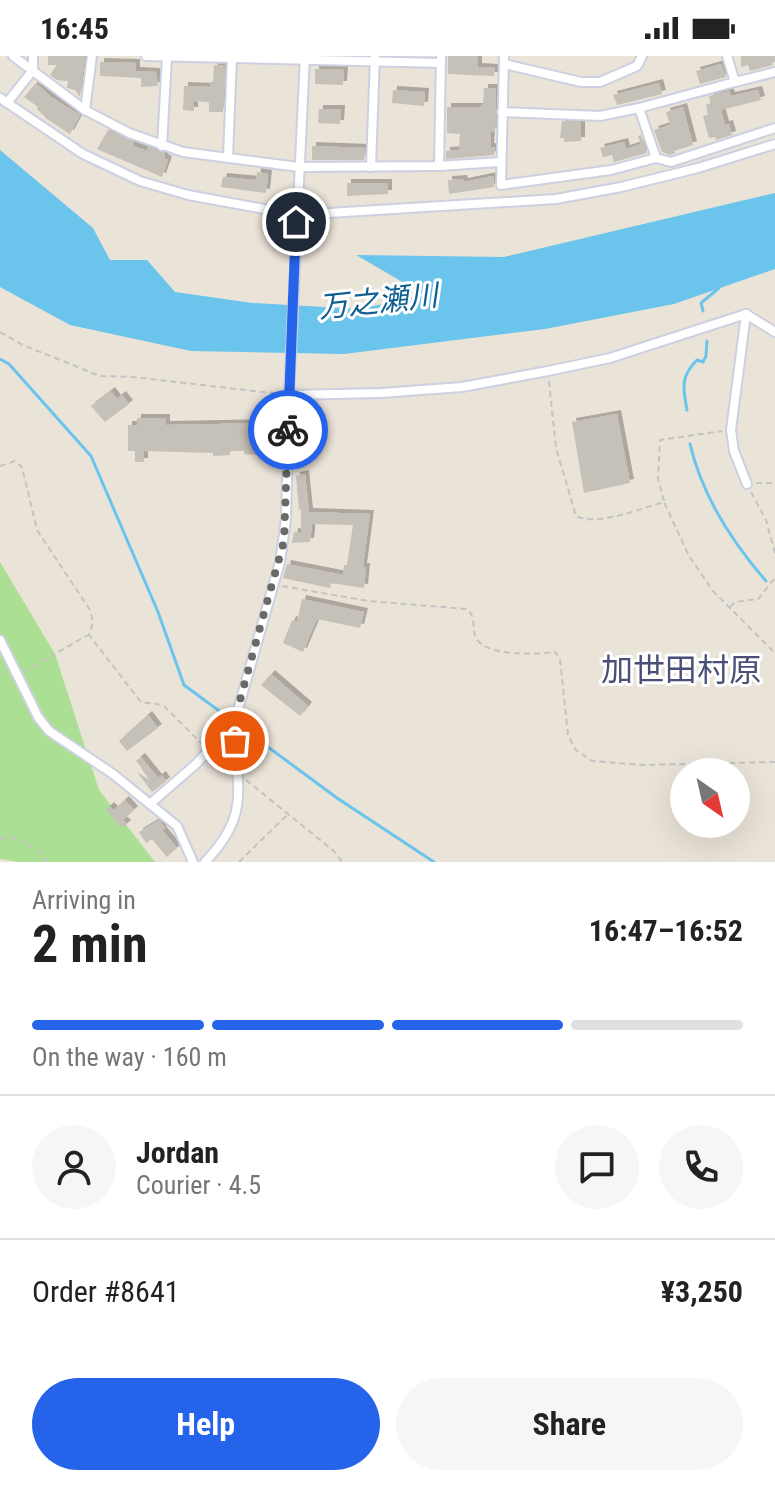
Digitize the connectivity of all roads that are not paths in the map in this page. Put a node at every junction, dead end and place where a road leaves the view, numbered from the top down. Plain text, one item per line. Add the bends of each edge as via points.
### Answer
1 (13, 56) edge
2 (33, 56) edge
3 (92, 56) edge
4 (146, 56) edge
5 (167, 56) edge
6 (642, 56) edge
7 (727, 56) edge
8 (232, 57) edge
9 (304, 58) edge
10 (375, 58) edge
11 (441, 59) edge
12 (504, 60) edge
13 (33, 70) junction
14 (775, 72) edge
15 (735, 82) junction
16 (4, 100) edge
17 (639, 108) junction
18 (85, 110) junction
19 (502, 112) junction
20 (775, 128) edge
21 (775, 144) edge
22 (162, 146) junction
23 (228, 158) junction
24 (656, 158) junction
25 (500, 162) junction
26 (439, 166) junction
27 (299, 167) junction
28 (371, 167) junction
29 (296, 218) junction
30 (746, 314) junction
31 (775, 332) edge
32 (289, 393) junction
33 (747, 484) road end
34 (0, 640) edge
35 (235, 732) junction
36 (151, 803) junction
37 (193, 862) edge
38 (205, 862) edge

1 - 13 street
2 - 13 street
3 - 18 street
4 - 5 street
5 - 8 street
5 - 22 street
6 - 12 street via 637,66 600,82 581,82
7 - 15 street
8 - 9 street
8 - 23 street
9 - 10 street
9 - 27 street
10 - 11 street
10 - 28 street
11 - 26 street
12 - 19 street
13 - 16 street
13 - 18 street
14 - 15 street
15 - 17 street
16 - 29 street via 83,154 140,181
17 - 19 street via 600,116
17 - 24 street
18 - 22 street
19 - 25 street
20 - 24 street via 671,162
21 - 29 street via 698,168 556,199
22 - 23 street
23 - 27 street
24 - 25 street via 611,170 501,185
25 - 26 street
26 - 28 street
27 - 28 street
27 - 29 street
29 - 32 street
30 - 31 street
30 - 32 street via 610,358 462,387
30 - 33 street via 731,430
32 - 35 street via 280,562
34 - 36 street via 49,731
35 - 36 street via 221,737
35 - 38 street via 239,793 233,823
36 - 37 street via 177,826

